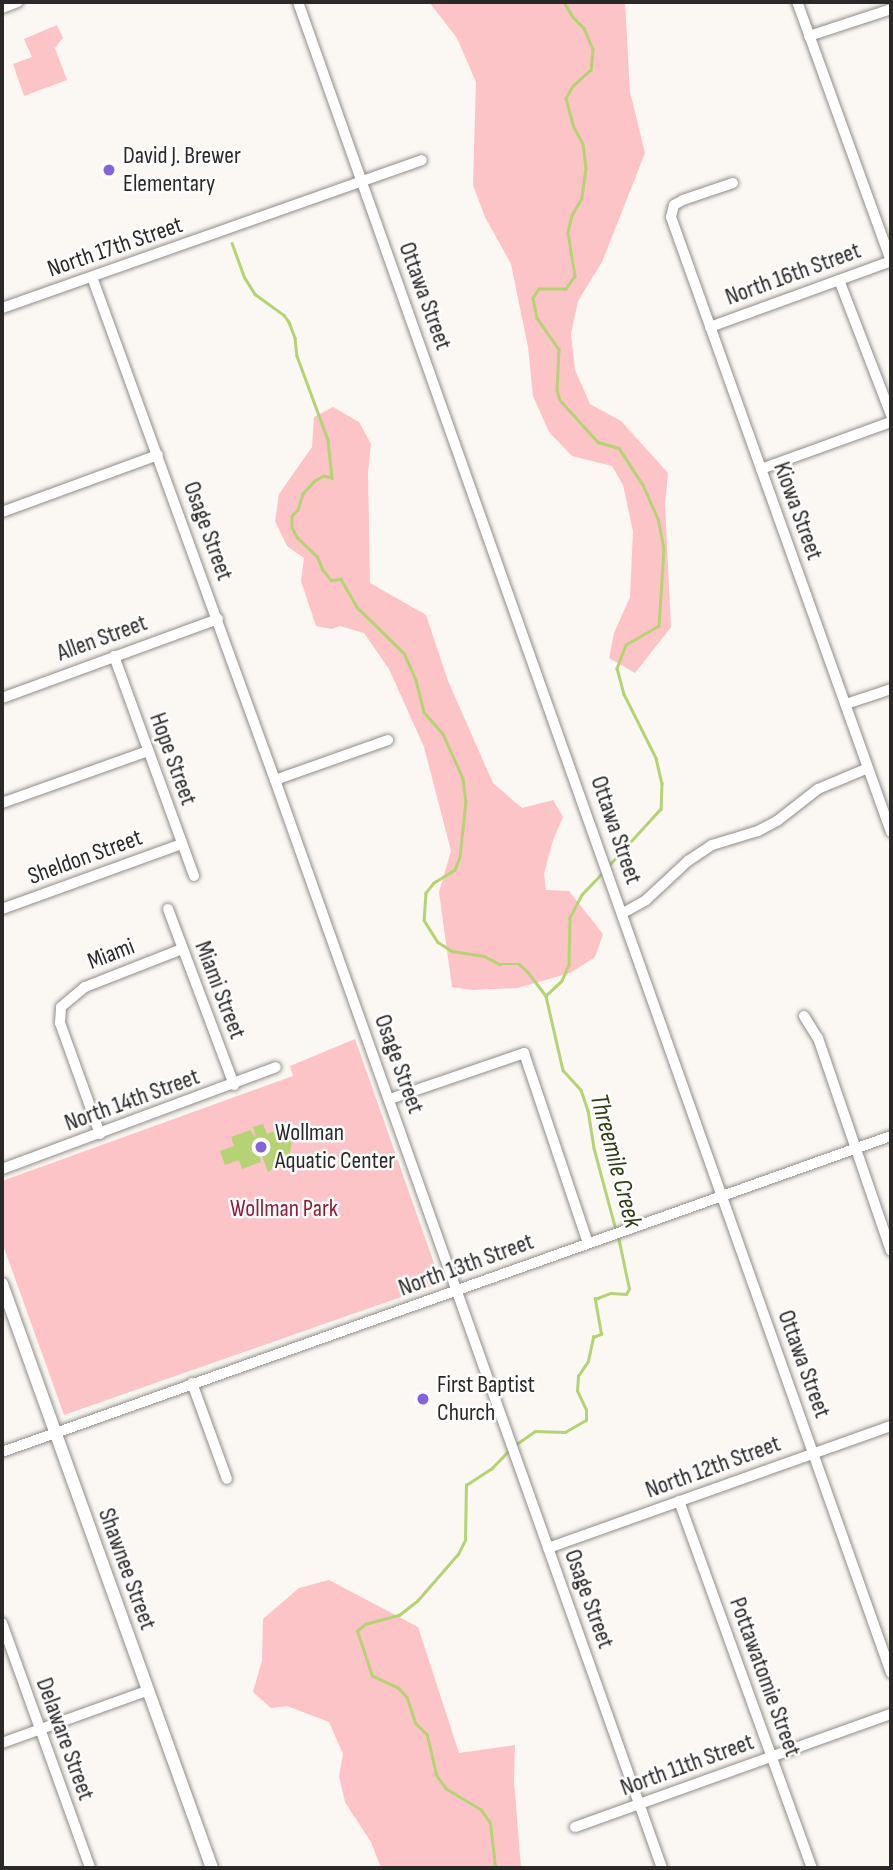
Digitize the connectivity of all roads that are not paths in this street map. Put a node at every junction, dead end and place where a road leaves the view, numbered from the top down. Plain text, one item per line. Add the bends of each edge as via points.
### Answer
1 (18, 2) edge
2 (298, 2) edge
3 (797, 2) edge
4 (2, 6) edge
5 (891, 9) edge
6 (809, 36) junction
7 (422, 160) dead end
8 (361, 181) junction
9 (733, 183) dead end
10 (891, 261) edge
11 (92, 277) junction
12 (839, 280) junction
13 (2, 308) edge
14 (710, 327) junction
15 (891, 415) edge
16 (891, 422) edge
17 (158, 455) junction
18 (761, 469) junction
19 (2, 512) edge
20 (218, 619) junction
21 (114, 656) junction
22 (891, 688) edge
23 (2, 698) edge
24 (846, 704) junction
25 (388, 740) dead end
26 (148, 751) junction
27 (868, 768) junction
28 (275, 780) junction
29 (2, 803) edge
30 (891, 832) edge
31 (182, 844) junction
32 (194, 876) dead end
33 (2, 909) edge
34 (168, 909) dead end
35 (623, 913) junction
36 (181, 949) junction
37 (804, 1016) dead end
38 (276, 1067) dead end
39 (234, 1085) junction
40 (390, 1099) junction
41 (100, 1134) junction
42 (891, 1136) edge
43 (856, 1148) junction
44 (2, 1169) edge
45 (722, 1197) junction
46 (589, 1243) junction
47 (891, 1251) edge
48 (2, 1284) edge
49 (456, 1292) junction
50 (192, 1383) junction
51 (891, 1426) edge
52 (55, 1433) junction
53 (2, 1452) edge
54 (814, 1453) junction
55 (227, 1479) dead end
56 (679, 1501) junction
57 (548, 1548) junction
58 (2, 1623) edge
59 (891, 1673) edge
60 (149, 1690) junction
61 (891, 1714) edge
62 (39, 1730) junction
63 (2, 1743) edge
64 (772, 1757) junction
65 (639, 1805) junction
66 (575, 1828) dead end
67 (90, 1868) edge
68 (212, 1868) edge
69 (662, 1868) edge
70 (812, 1868) edge

1 - 4 street
2 - 8 street, Ottawa Street
3 - 6 street
5 - 6 street
6 - 10 street
7 - 8 street, North 17th Street
8 - 11 street, North 17th Street
8 - 35 street, Ottawa Street
9 - 14 street, Kiowa Street via 674,205 671,217
10 - 12 street, North 16th Street
11 - 13 street, North 17th Street
11 - 17 street, Osage Street
12 - 14 street, North 16th Street
12 - 15 street
14 - 18 street, Kiowa Street
16 - 18 street
17 - 19 street
17 - 20 street, Osage Street
18 - 24 street, Kiowa Street
20 - 21 street, Allen Street
20 - 28 street, Osage Street
21 - 23 street, Allen Street
21 - 26 street, Hope Street
22 - 24 street
24 - 27 street, Kiowa Street
25 - 28 street
26 - 29 street
26 - 31 street, Hope Street
27 - 30 street, Kiowa Street
27 - 35 street via 818,789 777,821 712,845 646,900
28 - 40 street, Osage Street
31 - 32 street, Hope Street
31 - 33 street, Sheldon Street
34 - 36 street, Miami Street
35 - 45 street, Ottawa Street
36 - 39 street, Miami Street
36 - 41 street, Miami via 85,987 61,1007 60,1023
37 - 43 street via 818,1038
38 - 39 street, North 14th Street
39 - 41 street, North 14th Street
40 - 46 street via 524,1053
40 - 49 street, Osage Street
41 - 44 street, North 14th Street
42 - 43 street, North 13th Street
43 - 45 street, North 13th Street
43 - 47 street
45 - 46 street, North 13th Street
45 - 54 street, Ottawa Street
46 - 49 street, North 13th Street
48 - 52 street, Shawnee Street
49 - 50 street, North 13th Street
49 - 57 street, Osage Street
50 - 52 street, North 13th Street
50 - 55 street
51 - 54 street, North 12th Street
52 - 53 street, North 13th Street
52 - 60 street, Shawnee Street
54 - 56 street, North 12th Street
54 - 59 street, Ottawa Street
56 - 57 street, North 12th Street
56 - 64 street, Pottawatomie Street
57 - 65 street, Osage Street
58 - 62 street, Delaware Street
60 - 62 street
60 - 68 street, Shawnee Street
61 - 64 street, North 11th Street
62 - 63 street
62 - 67 street, Delaware Street
64 - 65 street, North 11th Street
64 - 70 street, Pottawatomie Street
65 - 66 street, North 11th Street
65 - 69 street, Osage Street

